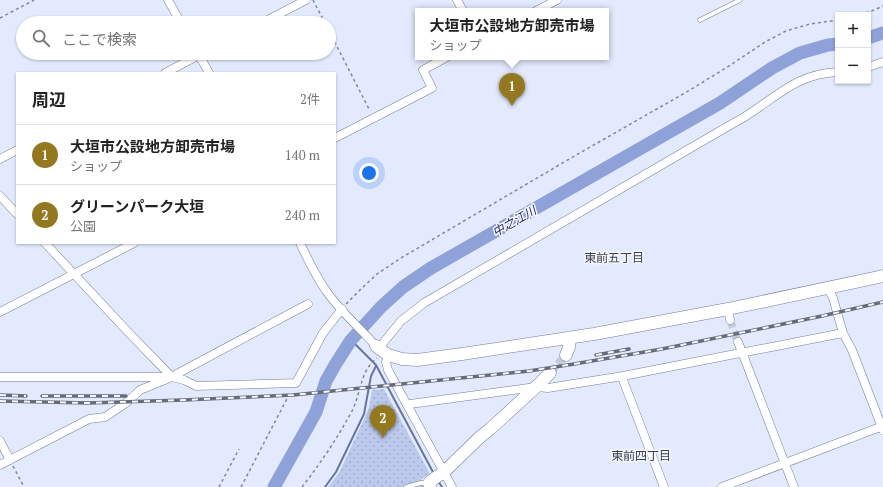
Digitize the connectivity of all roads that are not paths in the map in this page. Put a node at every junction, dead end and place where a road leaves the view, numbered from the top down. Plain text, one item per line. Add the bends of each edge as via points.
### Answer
1 (168, 0) edge
2 (306, 0) edge
3 (557, 0) edge
4 (740, 0) edge
5 (542, 8) edge
6 (177, 16) edge
7 (275, 16) edge
8 (700, 20) dead end
9 (189, 60) edge
10 (203, 60) edge
11 (441, 60) edge
12 (883, 62) edge
13 (871, 66) edge
14 (167, 72) edge
15 (209, 72) edge
16 (835, 72) edge
17 (336, 137) edge
18 (16, 151) edge
19 (0, 159) edge
20 (0, 196) edge
21 (16, 213) edge
22 (46, 244) edge
23 (132, 244) edge
24 (300, 244) edge
25 (74, 274) junction
26 (883, 276) edge
27 (828, 288) junction
28 (308, 304) dead end
29 (344, 311) junction
30 (0, 312) edge
31 (843, 333) junction
32 (570, 338) junction
33 (738, 342) tunnel mouth
34 (382, 350) junction
35 (742, 352) junction
36 (566, 355) tunnel mouth
37 (550, 373) tunnel mouth
38 (623, 376) junction
39 (0, 377) edge
40 (171, 377) junction
41 (536, 387) junction
42 (407, 405) junction
43 (882, 427) edge
44 (0, 442) edge
45 (10, 460) junction
46 (785, 463) junction
47 (0, 465) edge
48 (435, 479) edge
49 (406, 487) edge
50 (452, 487) edge
51 (664, 487) edge
52 (722, 487) edge
53 (794, 487) edge

1 - 6 street
2 - 7 street
3 - 5 street
4 - 8 lane
9 - 14 street
10 - 15 street
11 - 17 street via 423,70 432,88
12 - 13 street
16 - 34 street via 810,76 795,82 732,124 424,303 401,321
18 - 19 street
20 - 21 street
22 - 25 street
23 - 25 street
24 - 29 street via 327,292
25 - 30 street
25 - 40 street
26 - 27 street
27 - 31 street
27 - 32 street via 729,314
28 - 40 street
29 - 34 street
29 - 40 street via 323,333 296,382 196,386
31 - 35 street
31 - 43 street
32 - 34 street via 417,360 402,359
32 - 36 street
33 - 35 street
34 - 42 street via 388,370
35 - 38 street
35 - 46 street
37 - 41 street
38 - 41 street via 548,388
38 - 51 street
39 - 40 street
40 - 45 street via 140,390 105,417 89,419
41 - 42 street
41 - 48 street
42 - 48 street
43 - 46 street
44 - 45 street
45 - 47 street
46 - 52 street
46 - 53 street
48 - 49 lane
48 - 50 street

